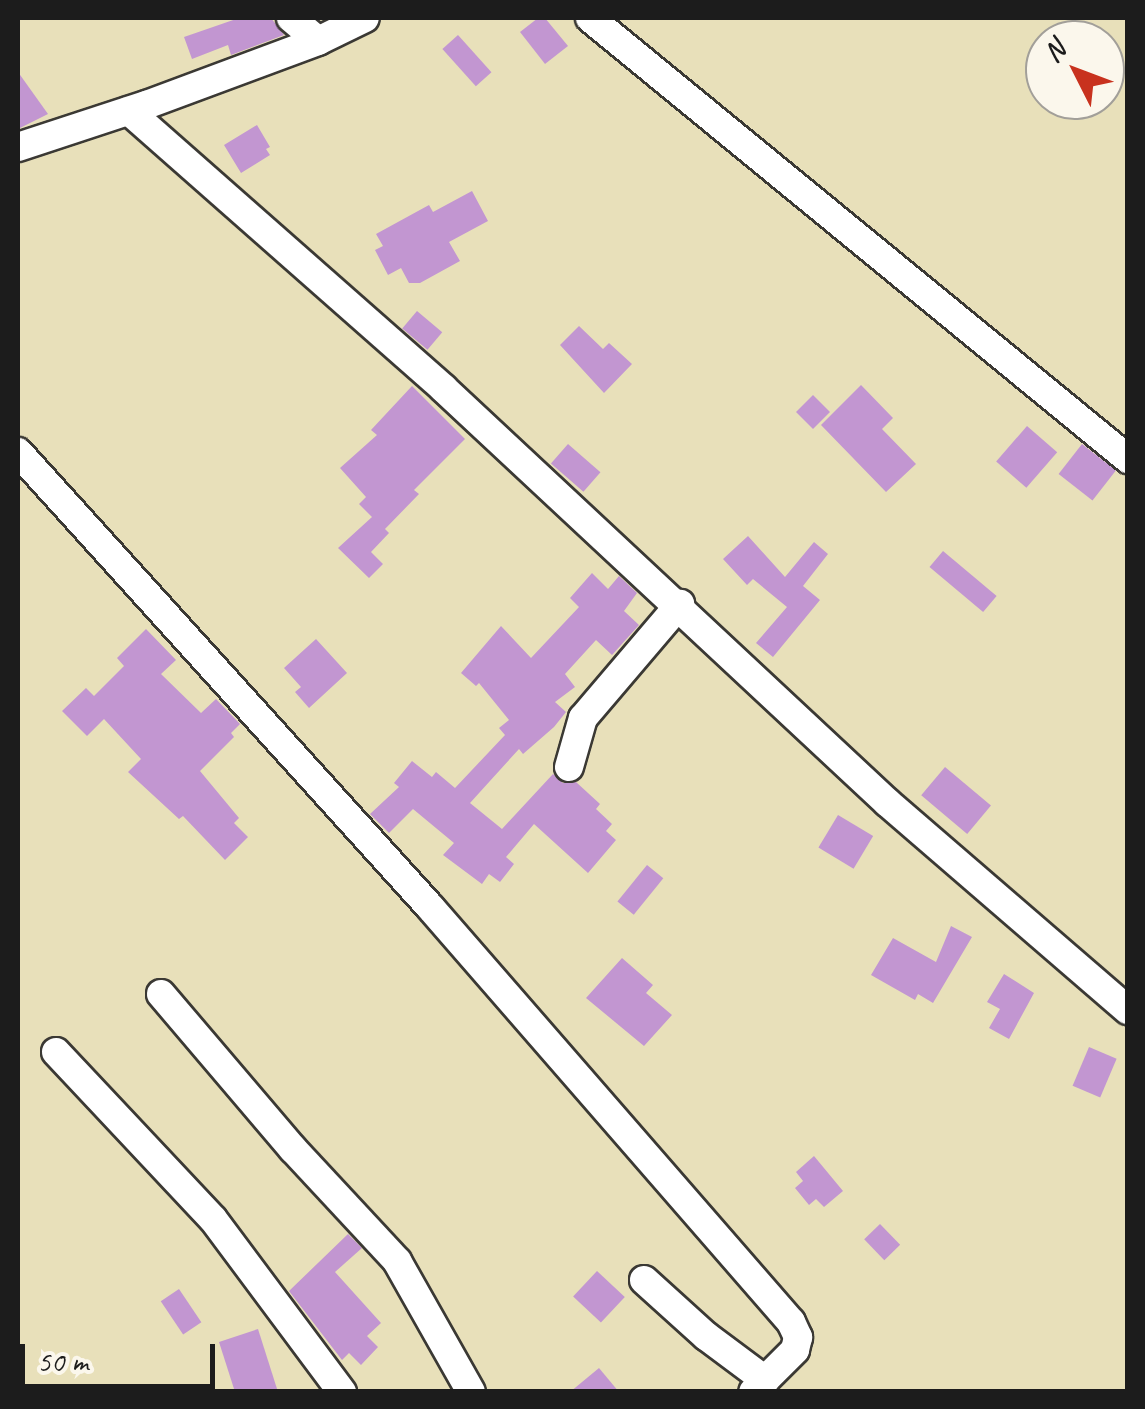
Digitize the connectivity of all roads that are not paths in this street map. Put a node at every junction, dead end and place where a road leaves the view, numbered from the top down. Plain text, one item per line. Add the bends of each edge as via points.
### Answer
1 (291, 18) edge
2 (365, 18) edge
3 (590, 18) edge
4 (318, 41) junction
5 (129, 111) junction
6 (18, 147) edge
7 (18, 452) edge
8 (1128, 459) edge
9 (680, 604) junction
10 (570, 767) dead end
11 (161, 994) dead end
12 (1128, 1010) edge
13 (56, 1052) dead end
14 (644, 1280) dead end
15 (759, 1386) edge
16 (342, 1392) edge
17 (471, 1392) edge

1 - 4 street
2 - 4 street
3 - 8 street
4 - 5 street
5 - 6 street
5 - 9 street
7 - 15 street via 430,907 791,1322 798,1338 794,1350
9 - 10 street via 583,718
9 - 12 street via 888,803
11 - 17 street via 397,1261
13 - 16 street via 213,1219
14 - 15 street

